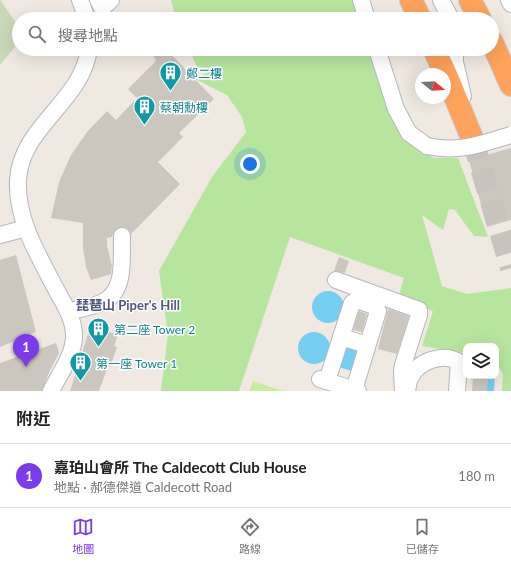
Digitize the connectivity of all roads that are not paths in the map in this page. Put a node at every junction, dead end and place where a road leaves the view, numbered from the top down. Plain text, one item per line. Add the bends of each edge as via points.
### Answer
1 (80, 0) edge
2 (361, 0) edge
3 (411, 0) edge
4 (441, 0) edge
5 (470, 0) edge
6 (509, 0) edge
7 (511, 4) edge
8 (84, 12) edge
9 (365, 12) edge
10 (417, 12) edge
11 (447, 12) edge
12 (476, 12) edge
13 (87, 56) edge
14 (379, 56) edge
15 (437, 56) edge
16 (456, 56) edge
17 (496, 56) edge
18 (511, 85) edge
19 (511, 134) edge
20 (472, 138) joint
21 (24, 226) junction
22 (0, 235) edge
23 (122, 236) dead end
24 (336, 280) dead end
25 (68, 312) junction
26 (341, 337) junction
27 (367, 345) junction
28 (356, 390) edge
29 (51, 391) edge
30 (403, 391) edge
31 (407, 391) edge
32 (457, 391) edge

1 - 8 street
2 - 9 street
3 - 10 highway
4 - 11 street
5 - 12 highway
6 - 7 street
13 - 21 street via 85,66 75,86 34,136 23,157 18,174 18,192
14 - 19 street, bridge via 396,108 409,133 426,146 441,149 471,147
15 - 20 highway
16 - 20 street
17 - 18 highway
21 - 22 street
21 - 25 street
23 - 25 street via 120,276 116,290 100,304
24 - 30 street via 419,310 402,365
25 - 29 street via 74,330 72,349
26 - 27 street
26 - 27 street via 352,304 357,300 374,306 378,311
26 - 28 street via 324,380
27 - 28 street
31 - 32 street via 413,374 427,361 445,357 459,362

